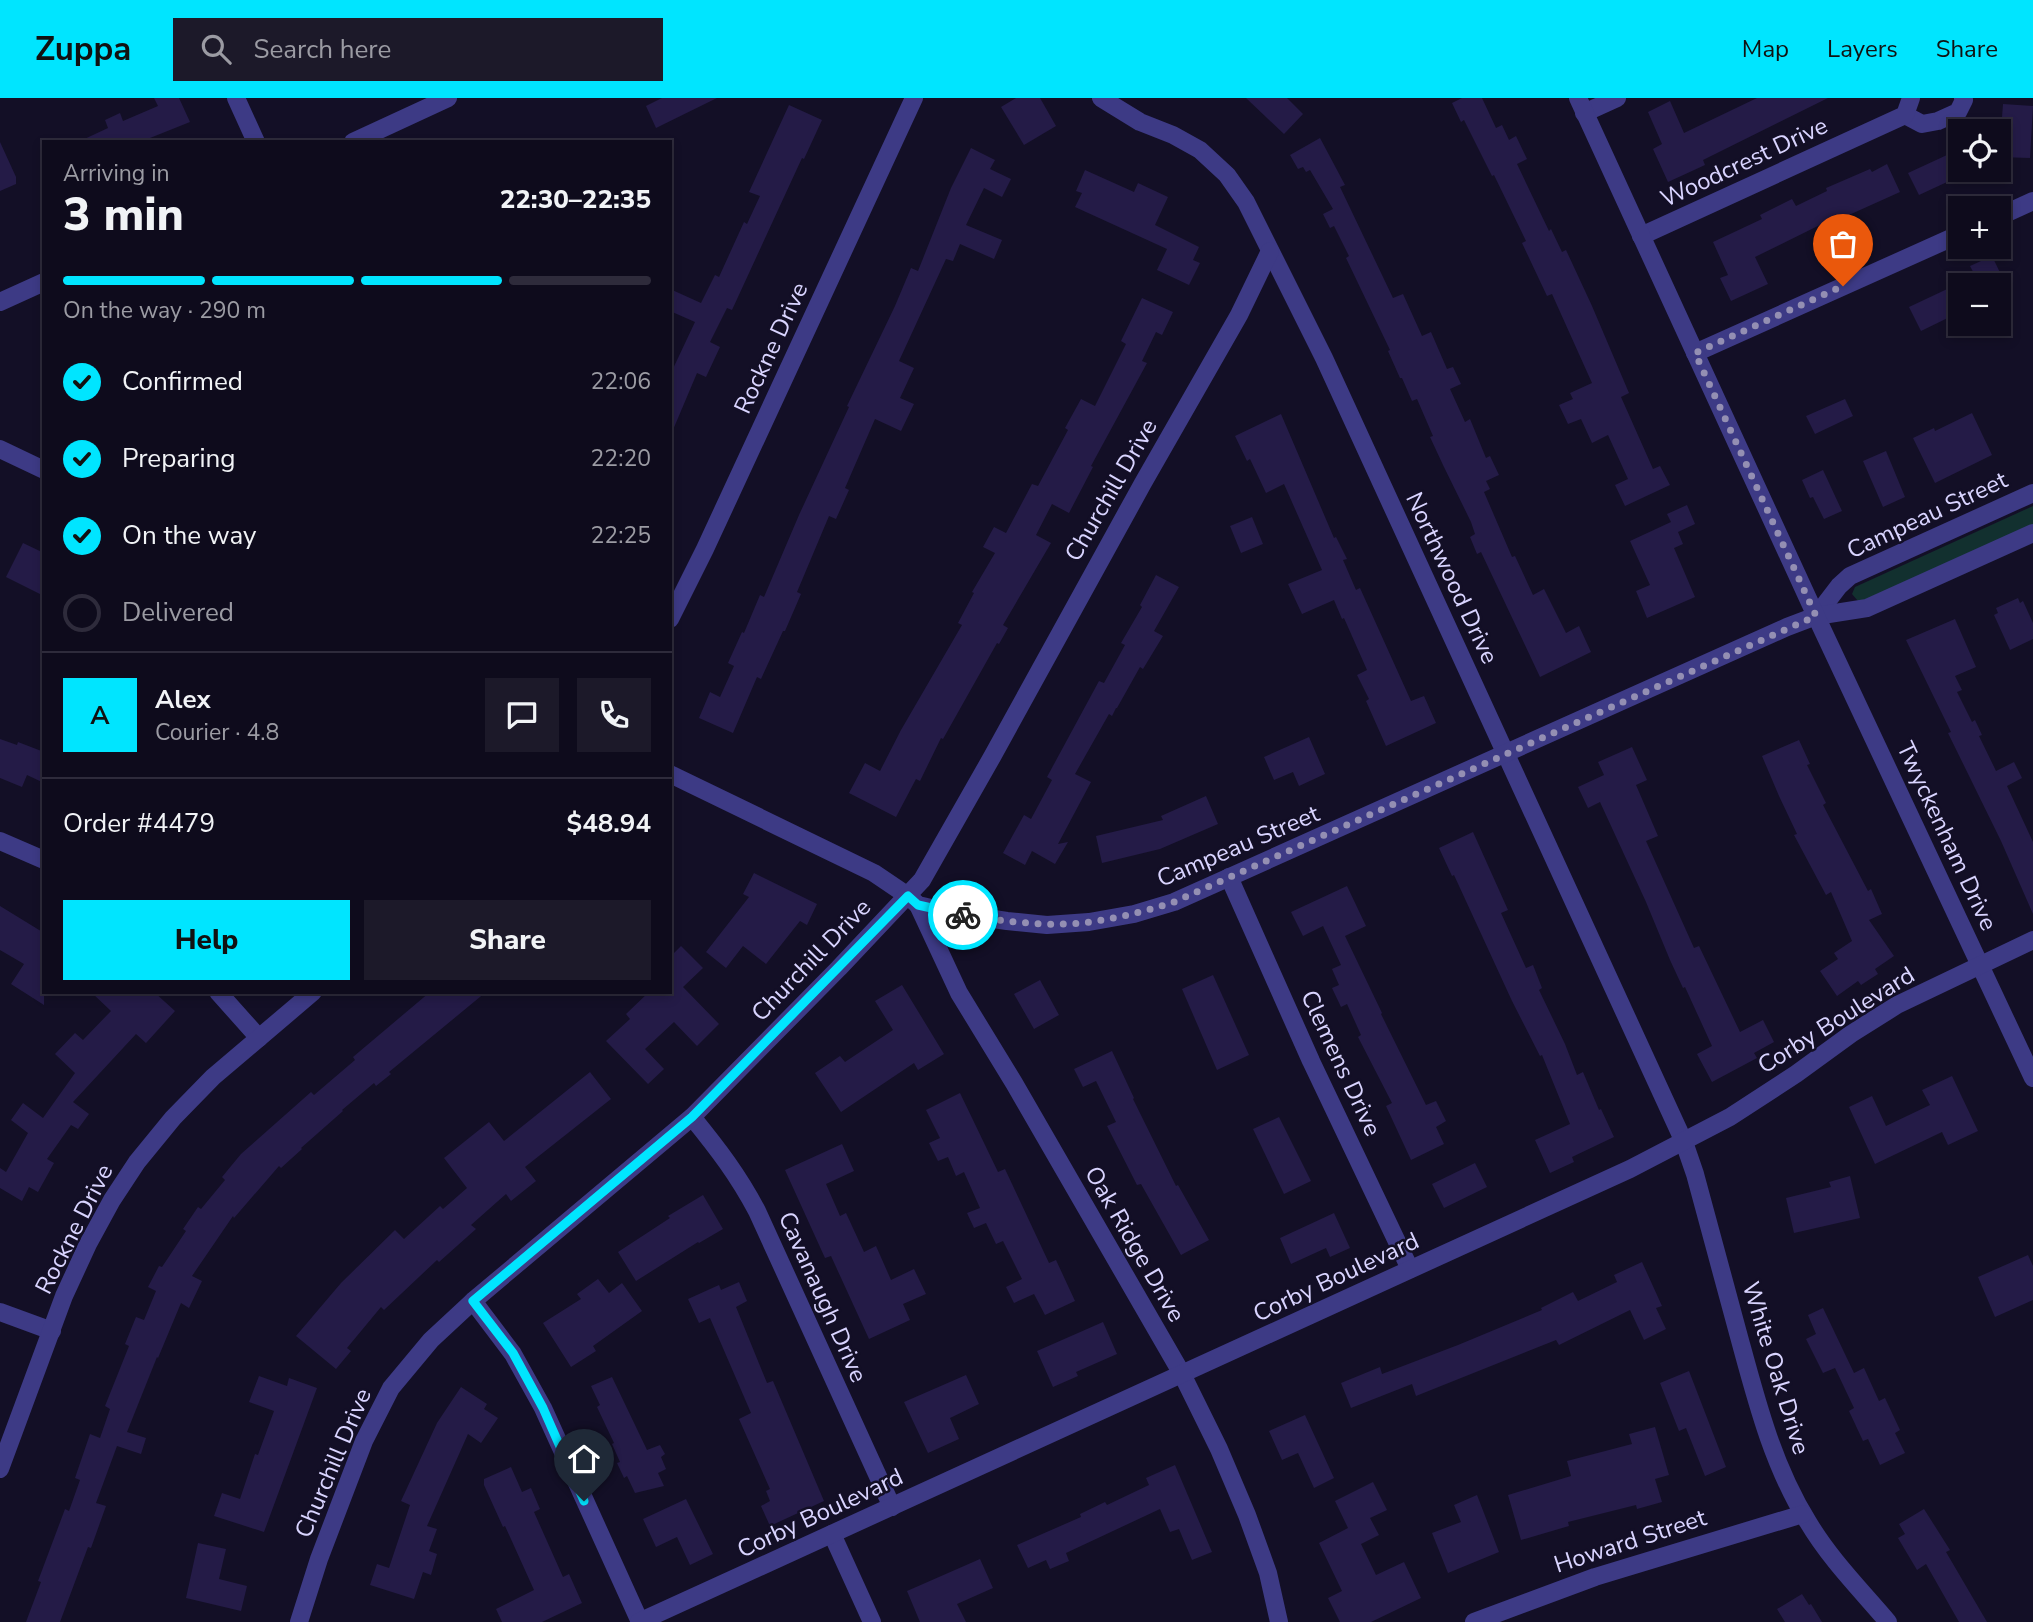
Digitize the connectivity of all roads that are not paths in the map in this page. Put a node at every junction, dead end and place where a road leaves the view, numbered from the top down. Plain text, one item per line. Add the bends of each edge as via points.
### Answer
1 (236, 98) edge
2 (448, 98) edge
3 (914, 98) edge
4 (1101, 98) edge
5 (1617, 98) edge
6 (1963, 98) edge
7 (1581, 105) edge
8 (1908, 106) edge
9 (255, 140) edge
10 (357, 140) edge
11 (2033, 201) edge
12 (2011, 210) edge
13 (1641, 236) junction
14 (1948, 239) edge
15 (1270, 251) junction
16 (42, 283) edge
17 (0, 302) edge
18 (1695, 353) junction
19 (0, 449) edge
20 (42, 469) edge
21 (2033, 494) edge
22 (2033, 533) edge
23 (672, 615) edge
24 (1816, 616) junction
25 (1506, 754) junction
26 (672, 775) edge
27 (0, 841) edge
28 (42, 859) edge
29 (1229, 877) junction
30 (913, 900) junction
31 (2033, 940) edge
32 (1981, 965) junction
33 (220, 994) edge
34 (311, 994) edge
35 (258, 1038) junction
36 (2033, 1078) edge
37 (692, 1117) junction
38 (1684, 1142) junction
39 (1410, 1269) junction
40 (473, 1301) junction
41 (0, 1312) edge
42 (52, 1331) junction
43 (1182, 1374) junction
44 (0, 1469) edge
45 (892, 1507) junction
46 (1804, 1514) junction
47 (832, 1534) junction
48 (299, 1622) edge
49 (640, 1622) edge
50 (872, 1622) edge
51 (1279, 1622) edge
52 (1474, 1622) edge
53 (1888, 1622) edge

1 - 9 street
2 - 10 street
3 - 23 street, Rockne Drive
4 - 15 street, Northwood Drive via 1200,150 1227,175 1246,202
5 - 7 street
6 - 8 street, Woodcrest Drive via 1958,112 1922,124
7 - 13 street, Twyckenham Drive
8 - 13 street, Woodcrest Drive
11 - 12 street
13 - 18 street, Twyckenham Drive
14 - 18 street
15 - 25 street, Northwood Drive
15 - 30 street, Churchill Drive
16 - 17 street
18 - 24 street, Twyckenham Drive
19 - 20 street
21 - 24 street, Campeau Street via 1850,576
22 - 24 street, Campeau Street via 1867,608
24 - 25 street, Campeau Street
24 - 32 street, Twyckenham Drive
25 - 29 street, Campeau Street
25 - 38 street, Northwood Drive
26 - 30 street, Campeau Street via 874,873
27 - 28 street
29 - 30 street, Campeau Street via 1164,905 1089,922 1047,925 1007,921 953,913
29 - 39 street, Clemens Drive
30 - 37 street, Churchill Drive
30 - 43 street, Oak Ridge Drive via 959,993
31 - 32 street, Corby Boulevard
32 - 36 street, Twyckenham Drive
32 - 38 street, Corby Boulevard via 1897,1006 1730,1117
33 - 35 street
34 - 35 street, Rockne Drive
35 - 42 street, Rockne Drive via 205,1085 137,1162 88,1244
37 - 40 street, Churchill Drive
37 - 45 street, Cavanaugh Drive via 740,1178 757,1211
38 - 39 street, Corby Boulevard
38 - 46 street, White Oak Drive via 1760,1417 1777,1463
39 - 43 street, Corby Boulevard
40 - 48 street, Churchill Drive via 431,1340 391,1388 364,1441
40 - 49 street via 513,1353 543,1408
41 - 42 street
42 - 44 street, Rockne Drive
43 - 45 street, Corby Boulevard
43 - 51 street, Oak Ridge Drive via 1247,1515 1268,1573
45 - 47 street, Corby Boulevard
46 - 52 street, Howard Street via 1595,1577
46 - 53 street, White Oak Drive via 1838,1564
47 - 49 street, Corby Boulevard
47 - 50 street

